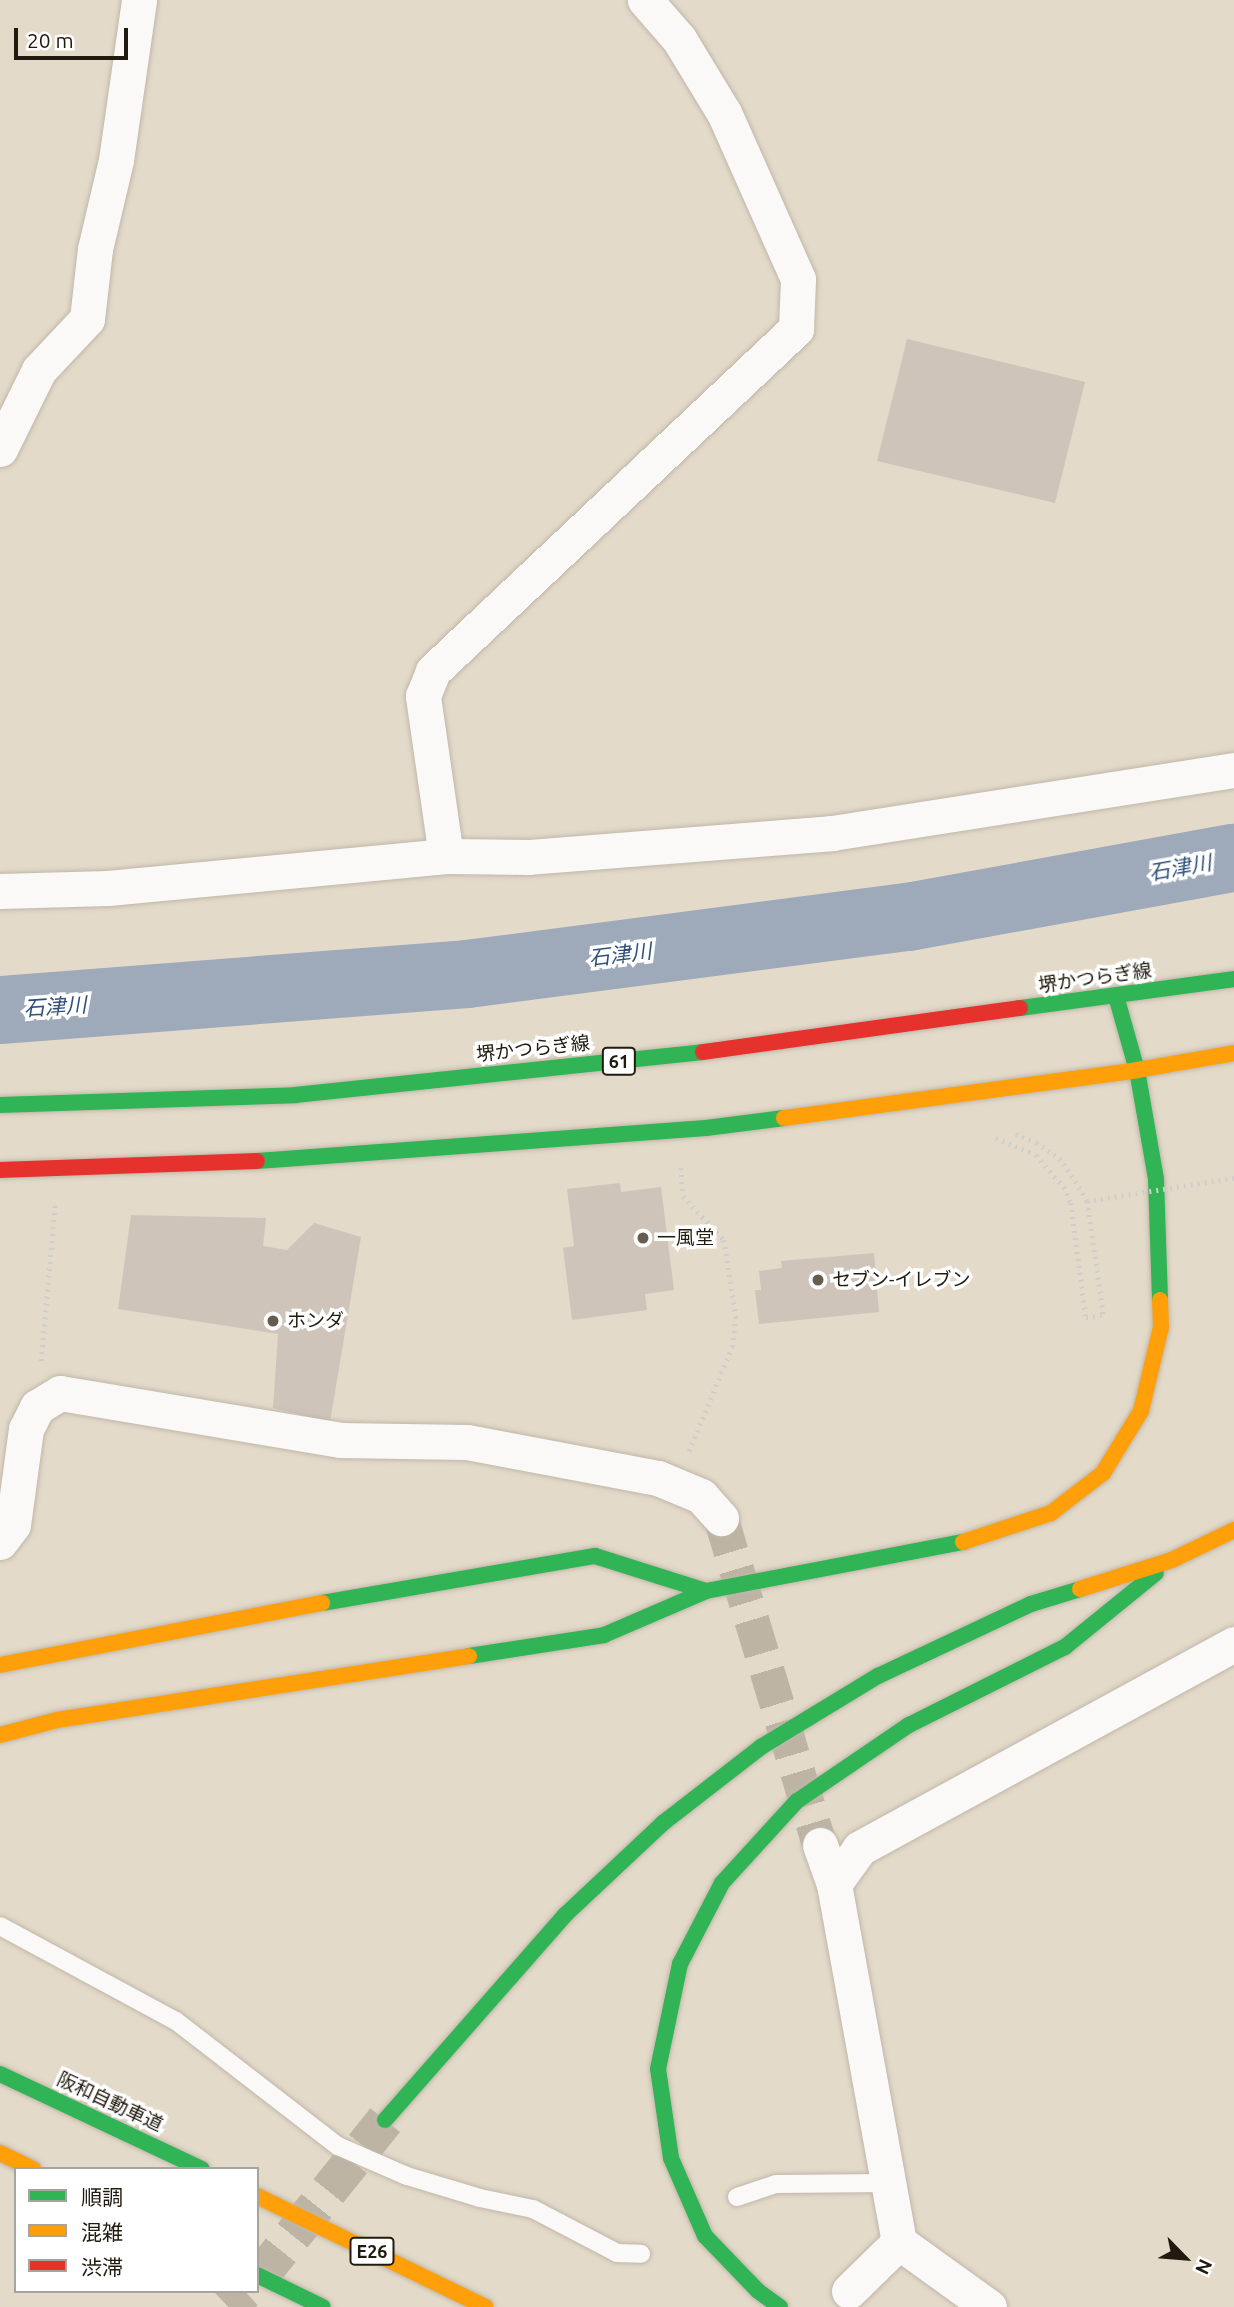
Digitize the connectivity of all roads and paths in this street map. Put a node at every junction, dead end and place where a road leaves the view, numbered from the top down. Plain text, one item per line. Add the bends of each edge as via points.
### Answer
1 (139, 0) edge
2 (645, 0) edge
3 (0, 449) edge
4 (1234, 770) edge
5 (446, 856) junction
6 (0, 891) edge
7 (1234, 979) edge
8 (1116, 996) junction
9 (1234, 1053) edge
10 (1137, 1070) junction
11 (0, 1105) edge
12 (1012, 1133) dead end
13 (996, 1138) dead end
14 (681, 1162) dead end
15 (56, 1168) junction
16 (0, 1170) edge
17 (1234, 1178) edge
18 (1087, 1201) junction
19 (37, 1407) junction
20 (676, 1486) junction
21 (721, 1518) tunnel mouth
22 (1234, 1530) edge
23 (0, 1542) edge
24 (1172, 1560) junction
25 (706, 1591) junction
26 (1234, 1644) edge
27 (0, 1665) edge
28 (0, 1735) edge
29 (820, 1845) tunnel mouth
30 (834, 1884) junction
31 (0, 1926) edge
32 (0, 2074) edge
33 (385, 2120) tunnel mouth
34 (0, 2153) edge
35 (29, 2167) edge
36 (198, 2167) edge
37 (888, 2183) junction
38 (259, 2197) edge
39 (737, 2197) dead end
40 (899, 2242) junction
41 (641, 2254) dead end
42 (259, 2276) edge
43 (849, 2291) dead end
44 (323, 2307) edge
45 (486, 2307) edge
46 (780, 2307) edge
47 (989, 2307) edge

1 - 3 street via 87,319 39,370
2 - 5 street via 679,39 724,113 798,279 796,329 433,671 423,696
4 - 5 street via 832,832 528,857
5 - 6 street via 108,888
7 - 8 main road, 堺かつらぎ線 / 61
8 - 10 main road
8 - 11 main road, 堺かつらぎ線 / 61 via 689,1054 295,1095
9 - 10 main road
10 - 15 main road via 706,1128 272,1160
10 - 25 main road via 1156,1179 1161,1327 1141,1411 1103,1473 1051,1513 981,1538
12 - 18 path via 1061,1160
13 - 18 path via 1036,1155 1064,1187 1071,1203 1086,1318 1102,1314
14 - 20 path via 683,1196 724,1240 736,1317 733,1346
15 - 16 main road
15 - 19 path
17 - 18 path, bridge
19 - 20 street via 60,1393 340,1440 467,1442 658,1478
19 - 23 street via 26,1429 13,1525
20 - 21 street via 701,1496
22 - 24 main road
24 - 33 main road via 1031,1604 878,1676 761,1747 663,1823 565,1915
24 - 46 main road via 1065,1647 909,1725 797,1801 722,1883 680,1964 658,2069 671,2158 705,2236 758,2291
25 - 27 main road via 595,1556 384,1591
25 - 28 main road via 604,1635 57,1720
26 - 30 street via 860,1848
29 - 30 street
30 - 37 street
31 - 41 lane via 176,2021 338,2146 407,2176 533,2209 617,2253
32 - 36 main road, 阪和自動車道
34 - 35 main road
37 - 39 lane via 775,2184
37 - 40 street
38 - 45 main road, E26
40 - 43 street
40 - 47 street
42 - 44 main road

